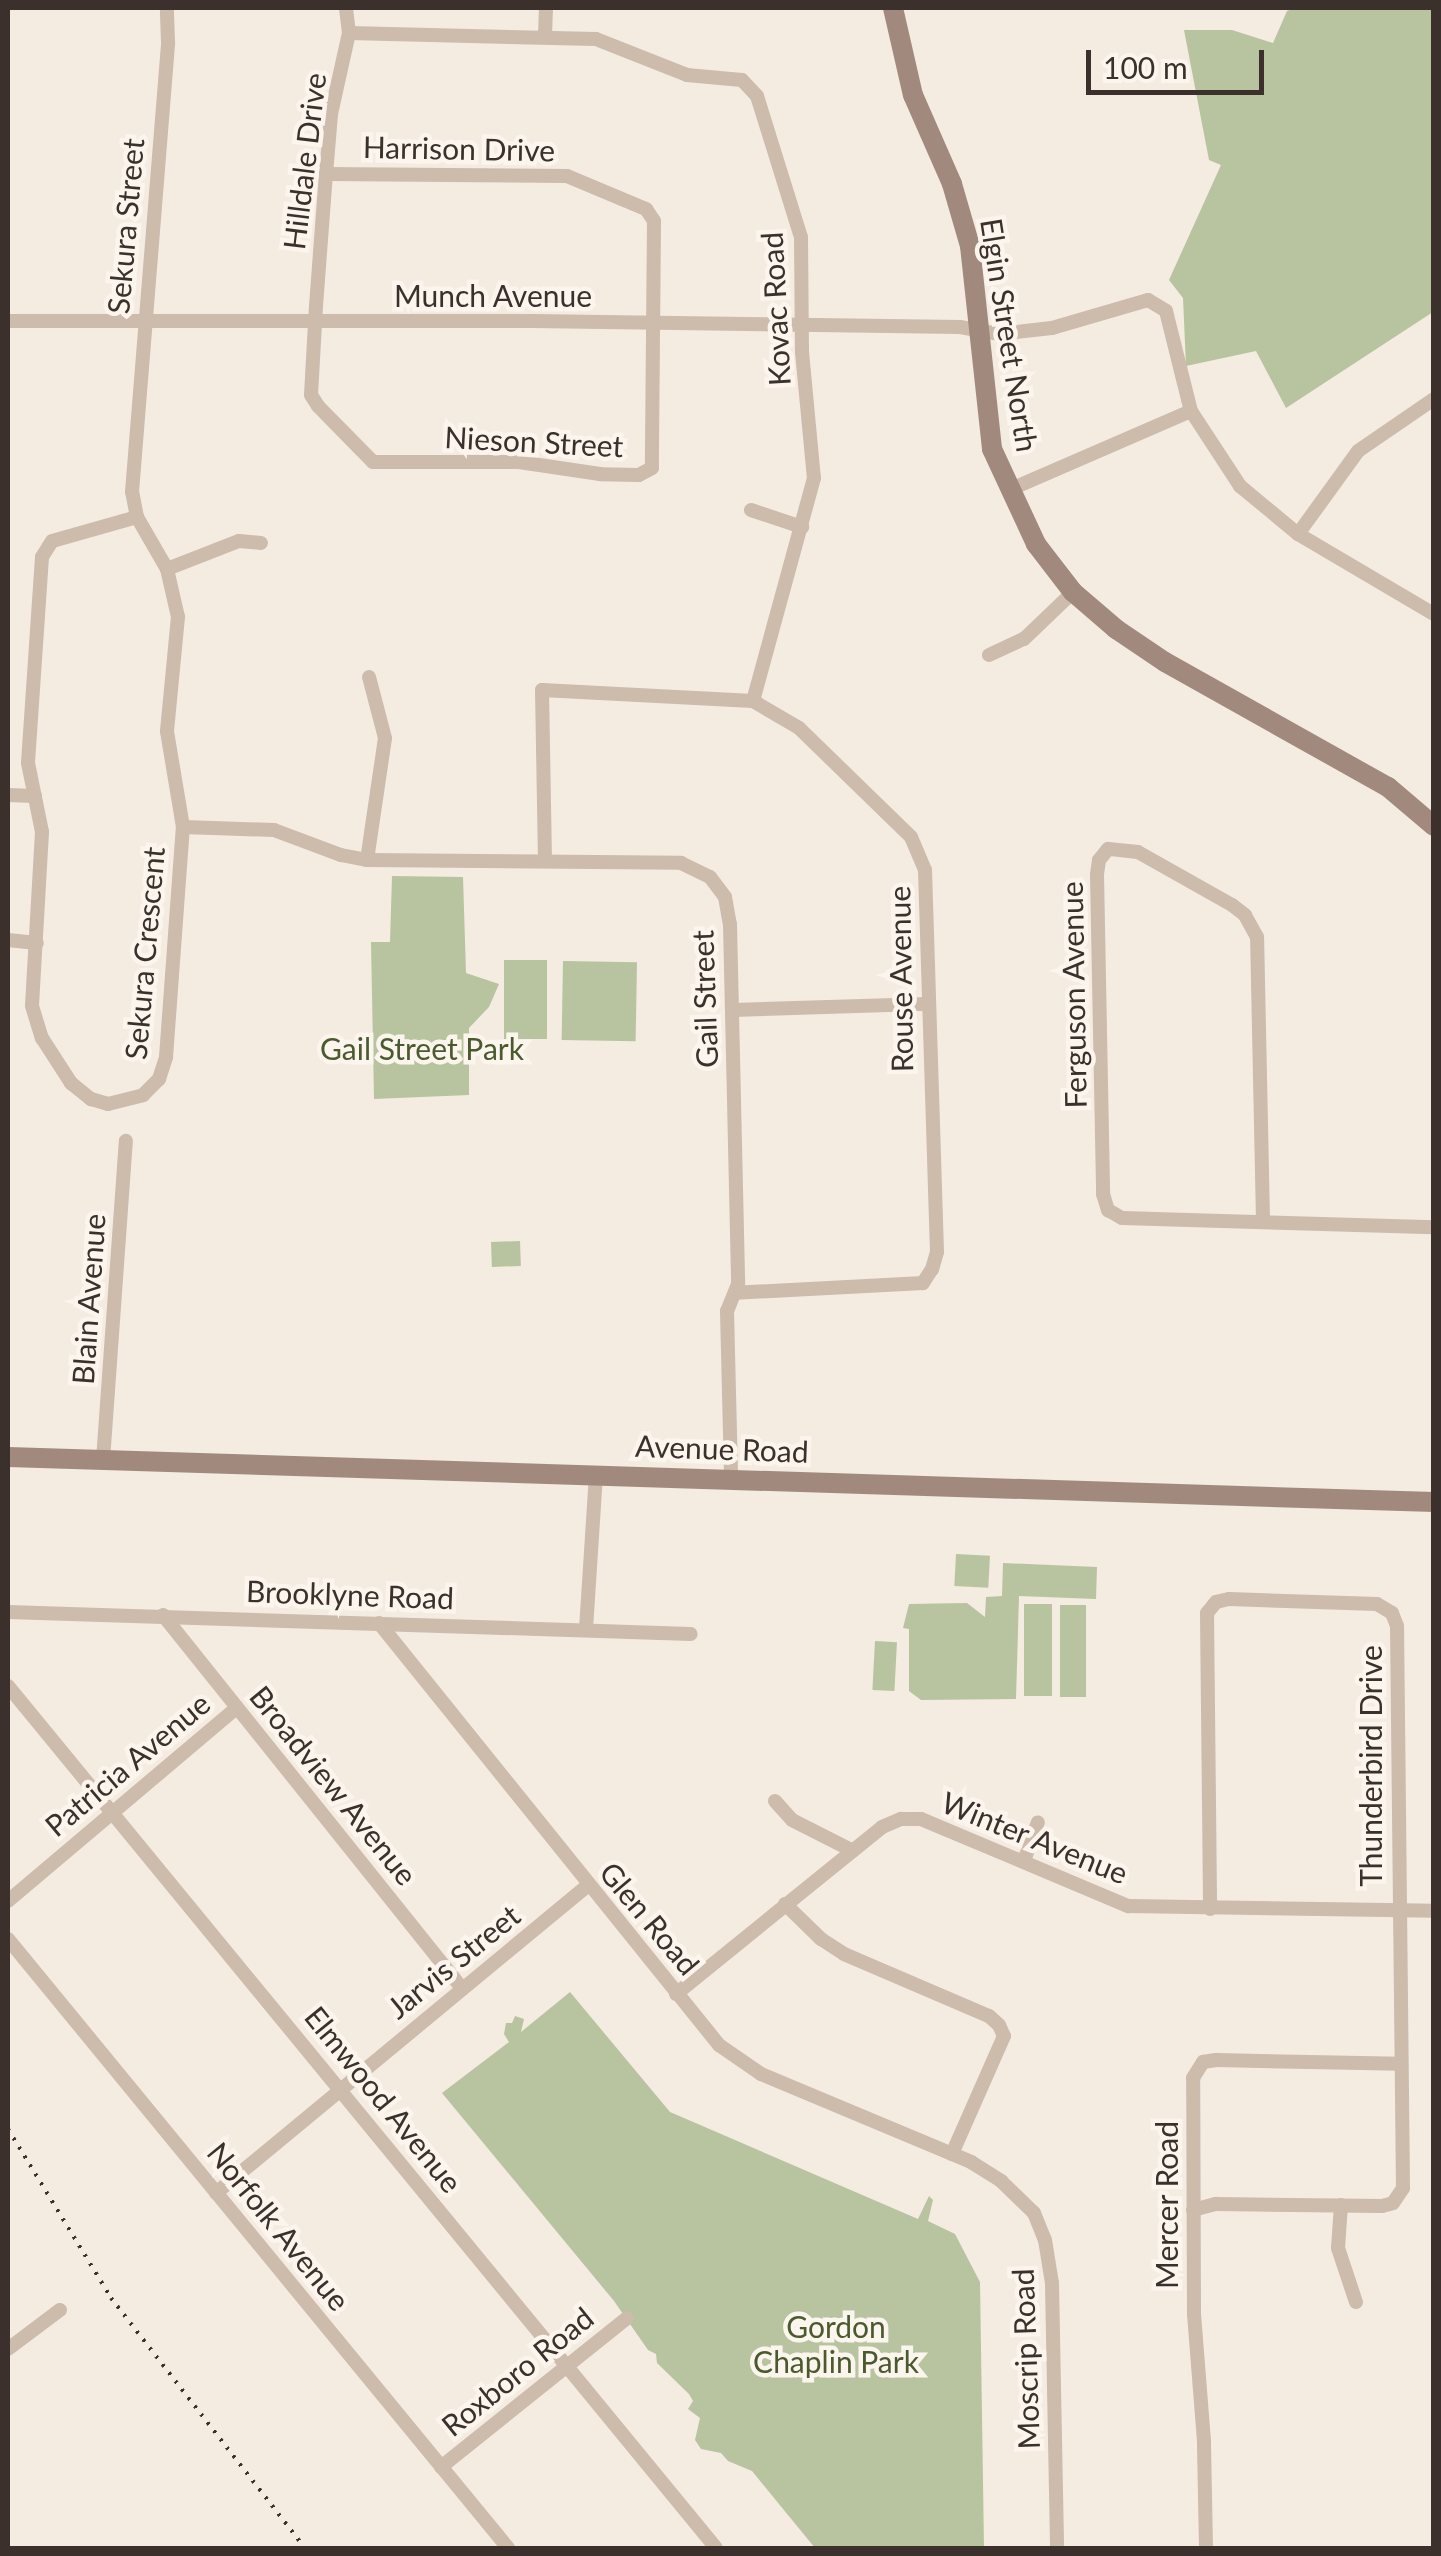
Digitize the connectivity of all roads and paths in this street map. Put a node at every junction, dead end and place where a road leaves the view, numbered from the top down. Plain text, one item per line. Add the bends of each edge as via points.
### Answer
1 (167, 8) edge
2 (346, 8) edge
3 (546, 8) edge
4 (893, 8) edge
5 (349, 33) junction
6 (545, 36) junction
7 (326, 174) junction
8 (8, 322) edge
9 (144, 323) junction
10 (314, 323) junction
11 (654, 325) junction
12 (802, 325) junction
13 (978, 332) junction
14 (1434, 399) edge
15 (1191, 411) junction
16 (134, 449) joint
17 (1009, 490) junction
18 (751, 510) dead end
19 (136, 517) junction
20 (802, 527) junction
21 (1298, 534) junction
22 (261, 543) dead end
23 (167, 568) junction
24 (1073, 592) junction
25 (1434, 614) edge
26 (989, 655) dead end
27 (370, 676) dead end
28 (753, 700) junction
29 (8, 796) edge
30 (36, 796) junction
31 (1434, 826) edge
32 (183, 828) junction
33 (367, 860) junction
34 (545, 861) junction
35 (8, 940) edge
36 (37, 943) junction
37 (928, 1004) junction
38 (732, 1010) junction
39 (126, 1140) dead end
40 (1263, 1220) junction
41 (1434, 1228) edge
42 (735, 1293) junction
43 (8, 1458) edge
44 (103, 1460) junction
45 (596, 1474) junction
46 (731, 1478) junction
47 (1434, 1502) edge
48 (8, 1612) edge
49 (163, 1615) junction
50 (379, 1623) junction
51 (586, 1630) junction
52 (691, 1634) dead end
53 (8, 1686) edge
54 (236, 1708) junction
55 (776, 1801) dead end
56 (112, 1812) junction
57 (1038, 1822) dead end
58 (852, 1851) junction
59 (1024, 1861) junction
60 (587, 1886) junction
61 (8, 1902) edge
62 (786, 1904) junction
63 (1210, 1909) junction
64 (1398, 1911) junction
65 (1434, 1911) edge
66 (8, 1940) edge
67 (463, 1990) junction
68 (676, 1994) junction
69 (1400, 2064) junction
70 (340, 2090) junction
71 (952, 2154) junction
72 (216, 2193) junction
73 (1341, 2205) junction
74 (1193, 2210) junction
75 (1356, 2302) dead end
76 (60, 2310) dead end
77 (627, 2318) dead end
78 (8, 2350) edge
79 (566, 2365) junction
80 (441, 2467) junction
81 (508, 2548) edge
82 (716, 2548) edge
83 (1057, 2548) edge
84 (1206, 2548) edge

1 - 9 street, Sekura Street
2 - 5 street, Hilldale Drive
3 - 6 street
4 - 13 street, Elgin Street North via 913,94 967,230
5 - 6 street, Kovac Road
5 - 7 street, Hilldale Drive
6 - 12 street, Kovac Road via 596,39 666,69 731,77 751,87 797,213
7 - 10 street, Hilldale Drive
7 - 11 street, Harrison Drive via 567,176 646,210 654,222
8 - 9 street, Munch Avenue
9 - 10 street, Munch Avenue
9 - 16 street, Sekura Street
10 - 11 street, Munch Avenue
10 - 11 street, Nieson Street via 311,395 368,460 520,462 639,474 652,468 654,457
11 - 12 street, Munch Avenue
12 - 13 street, Munch Avenue via 960,326
12 - 20 street, Kovac Road via 814,478
13 - 15 street, Munch Avenue via 1040,330 1133,303 1161,304
13 - 17 street, Elgin Street North via 992,450
14 - 21 street via 1358,451
15 - 17 street
15 - 21 street via 1240,486
16 - 19 street, Sekura Crescent
17 - 24 street, Elgin Street North via 1036,544
18 - 20 street
19 - 23 street, Sekura Crescent
19 - 30 street, Sekura Crescent via 52,540 42,557 28,763
20 - 28 street, Kovac Road
21 - 25 street
22 - 23 street via 239,542
23 - 32 street, Sekura Crescent via 178,617 167,731
24 - 26 street via 1024,639
24 - 31 street, Elgin Street North via 1165,662 1388,787
27 - 33 street via 385,738
28 - 34 street, Rouse Avenue via 542,690
28 - 37 street, Rouse Avenue via 799,728 911,837 925,870
29 - 30 street
30 - 36 street, Sekura Crescent via 42,832
32 - 33 street, Gail Street via 274,830
32 - 36 street, Sekura Crescent via 168,1045 159,1078 144,1095 108,1104 71,1083 32,1006
33 - 34 street, Gail Street
34 - 38 street, Gail Street via 680,864 710,877 728,910
35 - 36 street
37 - 38 street
37 - 42 street, Rouse Avenue via 936,1252 923,1283
38 - 42 street, Gail Street
39 - 44 street, Blain Avenue
40 - 40 street, Ferguson Avenue via 1122,1218 1108,1210 1096,876 1108,849 1138,852 1232,904 1257,937
40 - 41 street, Ferguson Avenue
42 - 46 street, Gail Street via 727,1311
43 - 44 street, Avenue Road
44 - 45 street, Avenue Road
45 - 46 street, Avenue Road
45 - 51 street
46 - 47 street, Avenue Road
48 - 49 street, Brooklyne Road
49 - 50 street, Brooklyne Road
49 - 54 street, Broadview Avenue
50 - 51 street, Brooklyne Road
50 - 60 street, Glen Road
51 - 52 street, Brooklyne Road
53 - 56 street, Elmwood Avenue
54 - 56 street, Patricia Avenue
54 - 67 street, Broadview Avenue
55 - 58 street via 792,1820
56 - 61 street, Patricia Avenue
56 - 70 street, Elmwood Avenue
57 - 59 street
58 - 59 street, Winter Avenue via 882,1827 921,1819
58 - 62 street, Winter Avenue
59 - 63 street, Winter Avenue via 1128,1906
60 - 67 street, Jarvis Street
60 - 68 street, Glen Road
62 - 68 street, Winter Avenue
62 - 71 street via 844,1954 999,2025 1004,2036
63 - 64 street, Winter Avenue
63 - 64 street, Thunderbird Drive via 1207,1613 1229,1599 1377,1604 1392,1613
64 - 65 street, Winter Avenue
64 - 69 street, Thunderbird Drive
66 - 72 street, Norfolk Avenue
67 - 70 street, Jarvis Street
68 - 71 street, Glen Road via 736,2060
69 - 73 street, Thunderbird Drive via 1400,2196 1382,2206
69 - 74 street, Mercer Road via 1203,2062 1192,2078
70 - 72 street, Jarvis Street
70 - 79 street, Elmwood Avenue
71 - 83 street, Moscrip Road via 1002,2180 1034,2213 1045,2240 1052,2283
72 - 80 street, Norfolk Avenue
73 - 74 street, Thunderbird Drive via 1216,2204
73 - 75 street via 1338,2248
74 - 84 street, Mercer Road
76 - 78 street
77 - 79 street, Roxboro Road
79 - 80 street, Roxboro Road
79 - 82 street, Elmwood Avenue
80 - 81 street, Norfolk Avenue

